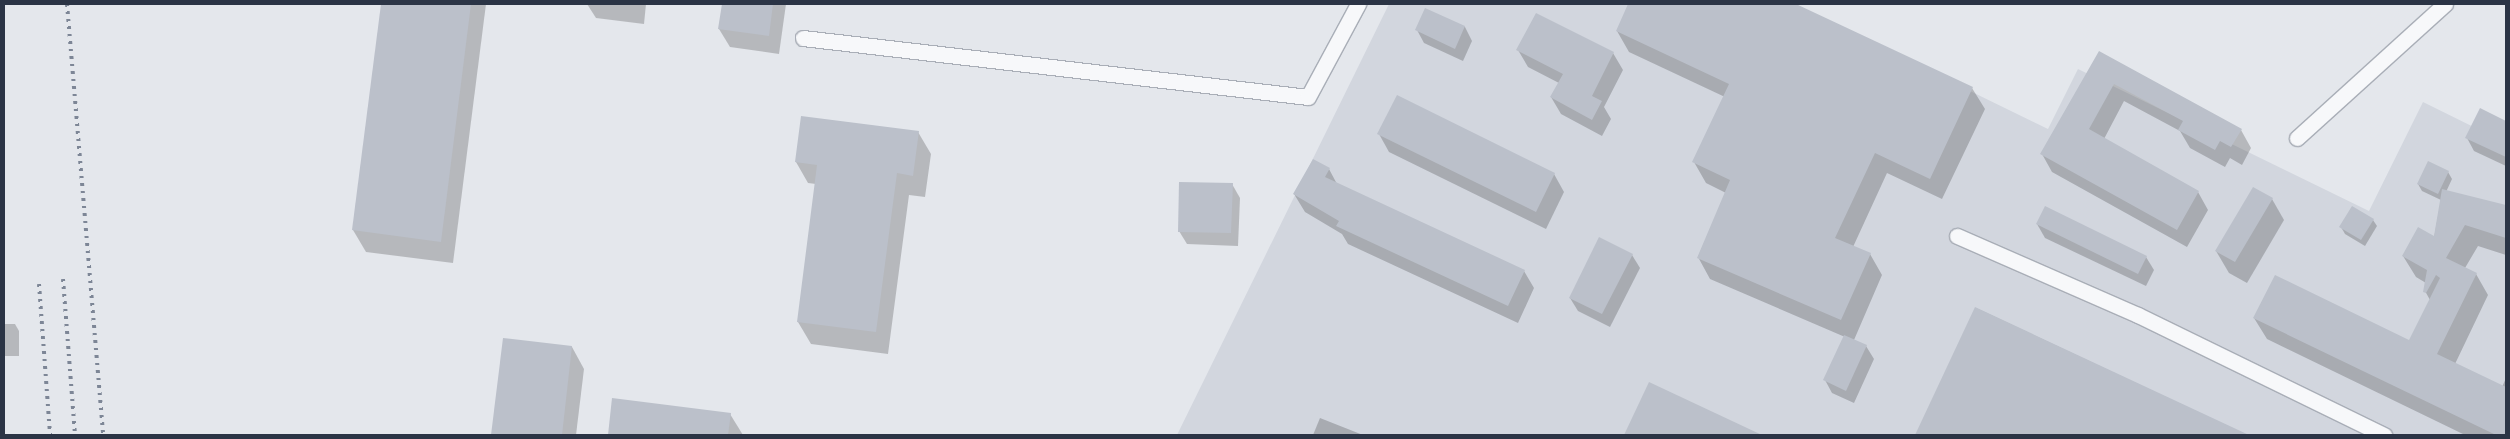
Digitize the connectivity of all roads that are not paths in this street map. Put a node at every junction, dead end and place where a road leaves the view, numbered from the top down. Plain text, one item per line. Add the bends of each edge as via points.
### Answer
1 (1358, 4) edge
2 (2445, 4) edge
3 (803, 38) dead end
4 (2297, 138) dead end
5 (1957, 236) dead end
6 (2384, 435) edge

1 - 3 lane via 1308,97
2 - 4 lane
5 - 6 lane via 2138,315

